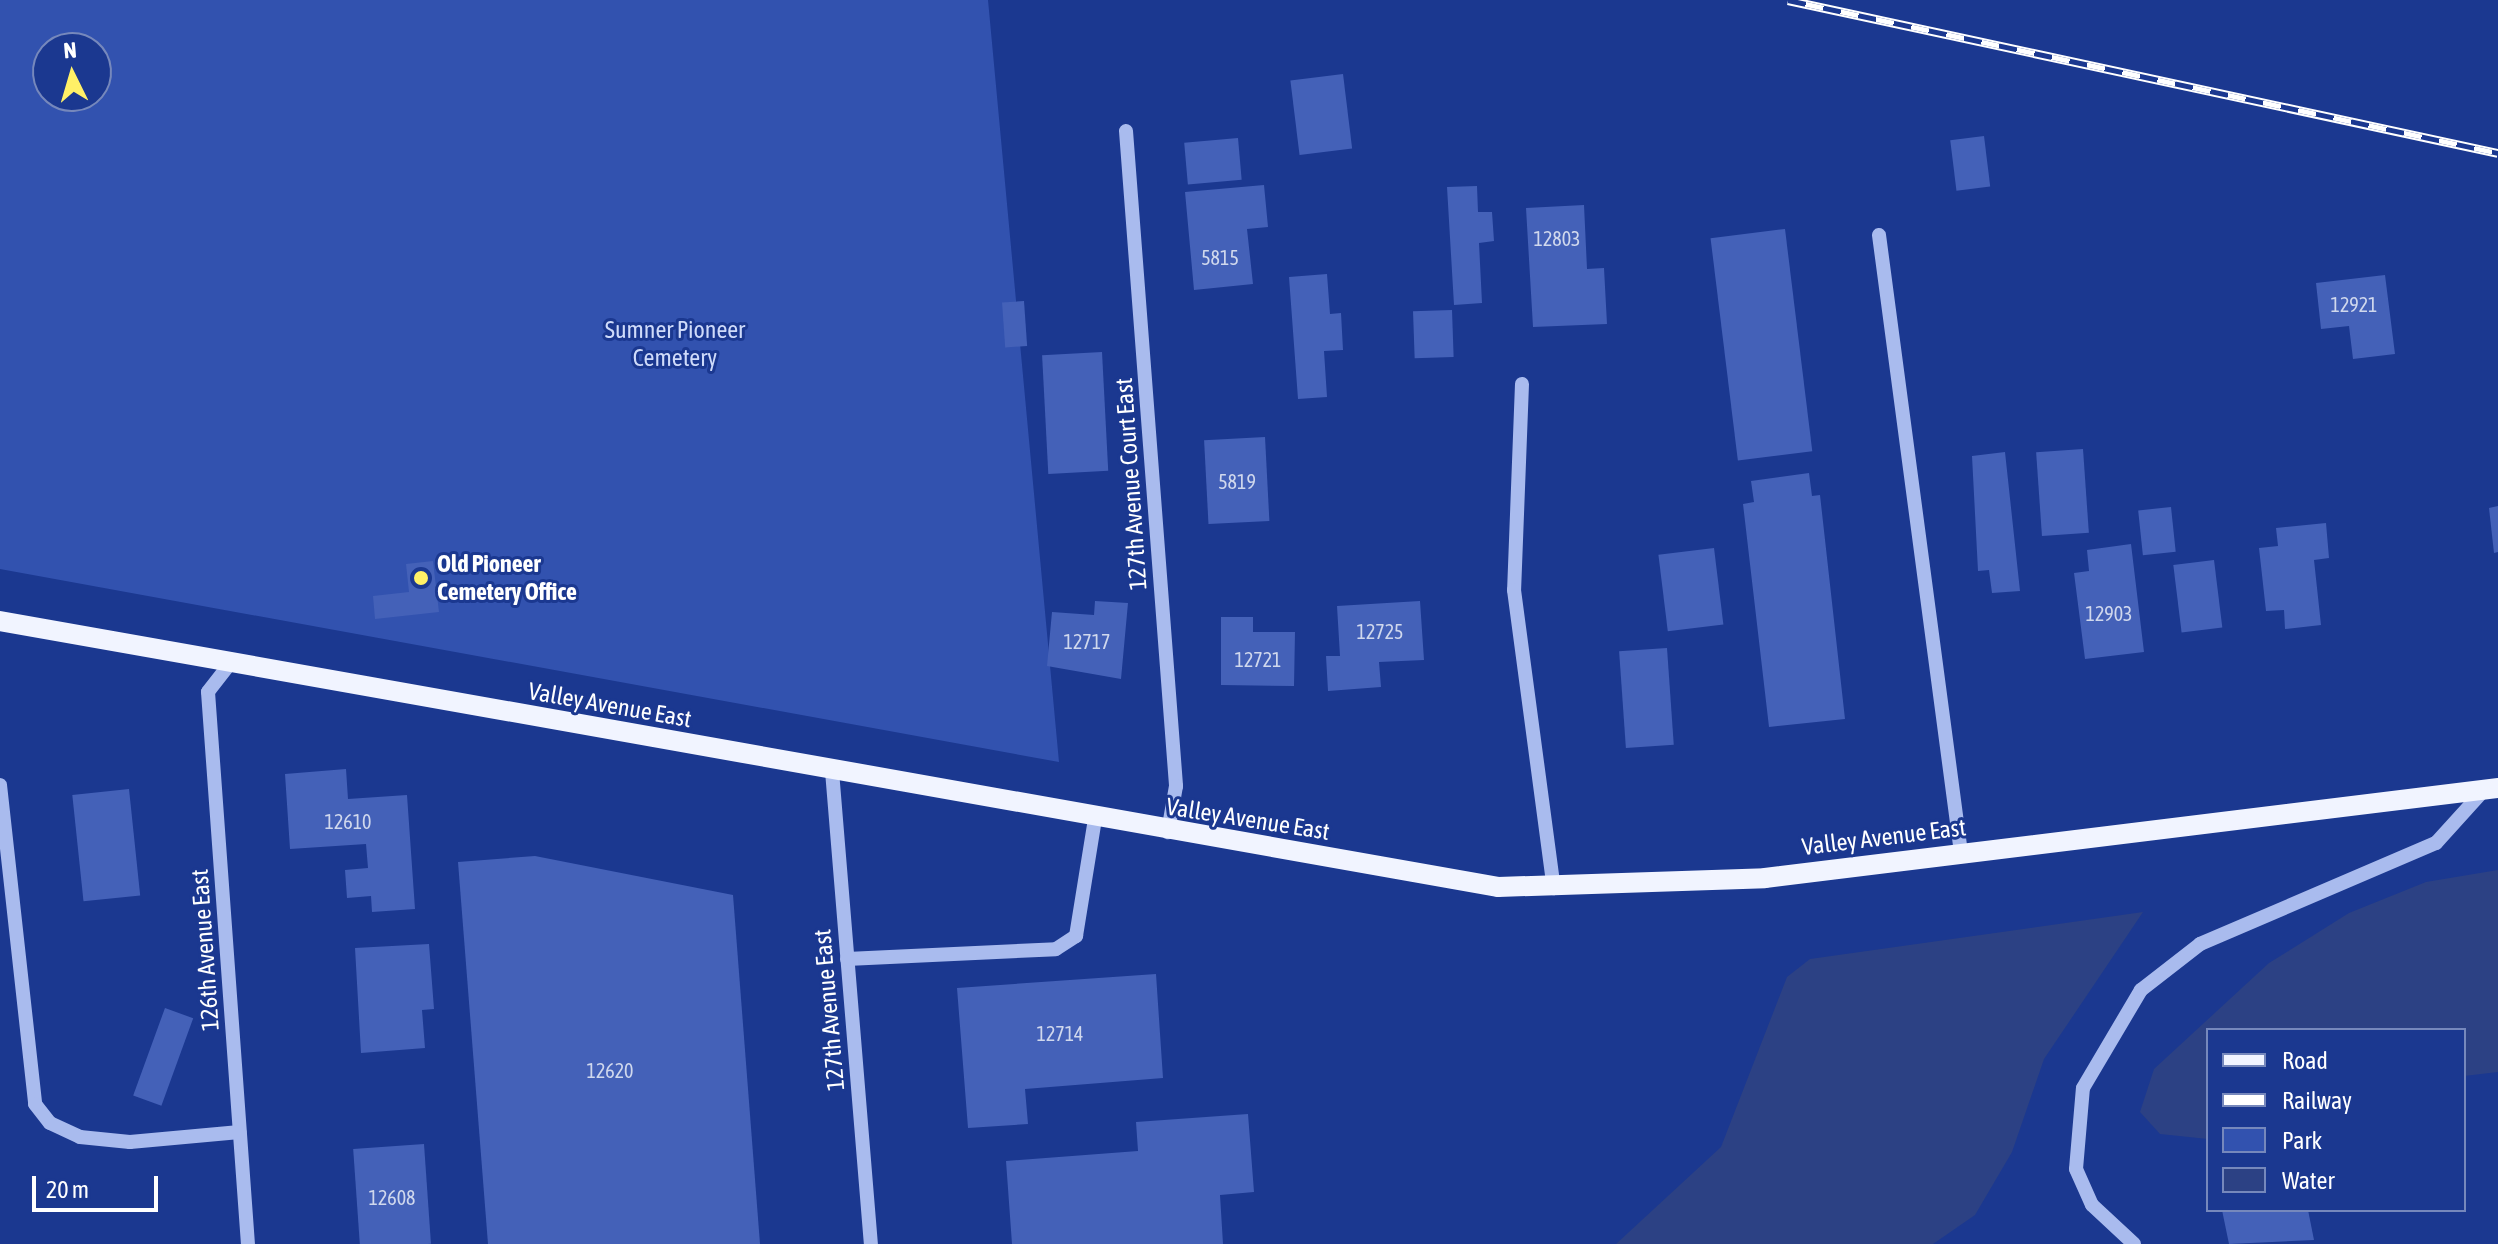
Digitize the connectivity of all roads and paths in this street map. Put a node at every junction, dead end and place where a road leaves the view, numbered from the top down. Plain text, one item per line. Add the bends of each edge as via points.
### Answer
1 (1126, 131) dead end
2 (1879, 235) dead end
3 (1522, 384) dead end
4 (0, 621) edge
5 (232, 661) junction
6 (832, 771) junction
7 (0, 785) edge
8 (2491, 789) edge
9 (1095, 819) junction
10 (1168, 832) junction
11 (1961, 853) junction
12 (1554, 888) junction
13 (847, 959) junction
14 (240, 1132) junction
15 (248, 1244) edge
16 (871, 1244) edge
17 (2134, 1244) edge

1 - 10 street, 127th Avenue Court East via 1176,786
2 - 11 street
3 - 12 street via 1514,590
4 - 5 main road, Valley Avenue East
5 - 6 main road, Valley Avenue East
5 - 14 street, 126th Avenue East via 208,692
6 - 9 main road, Valley Avenue East
6 - 13 street, 127th Avenue East
7 - 14 street via 35,1104 50,1123 80,1137 130,1142
8 - 11 main road, Valley Avenue East
8 - 17 street via 2436,843 2200,944 2141,990 2083,1088 2076,1169 2092,1205
9 - 10 main road, Valley Avenue East
9 - 13 street via 1076,936 1056,949
10 - 12 main road, Valley Avenue East via 1498,887
11 - 12 main road, Valley Avenue East via 1765,878
13 - 16 street, 127th Avenue East
14 - 15 street, 126th Avenue East

